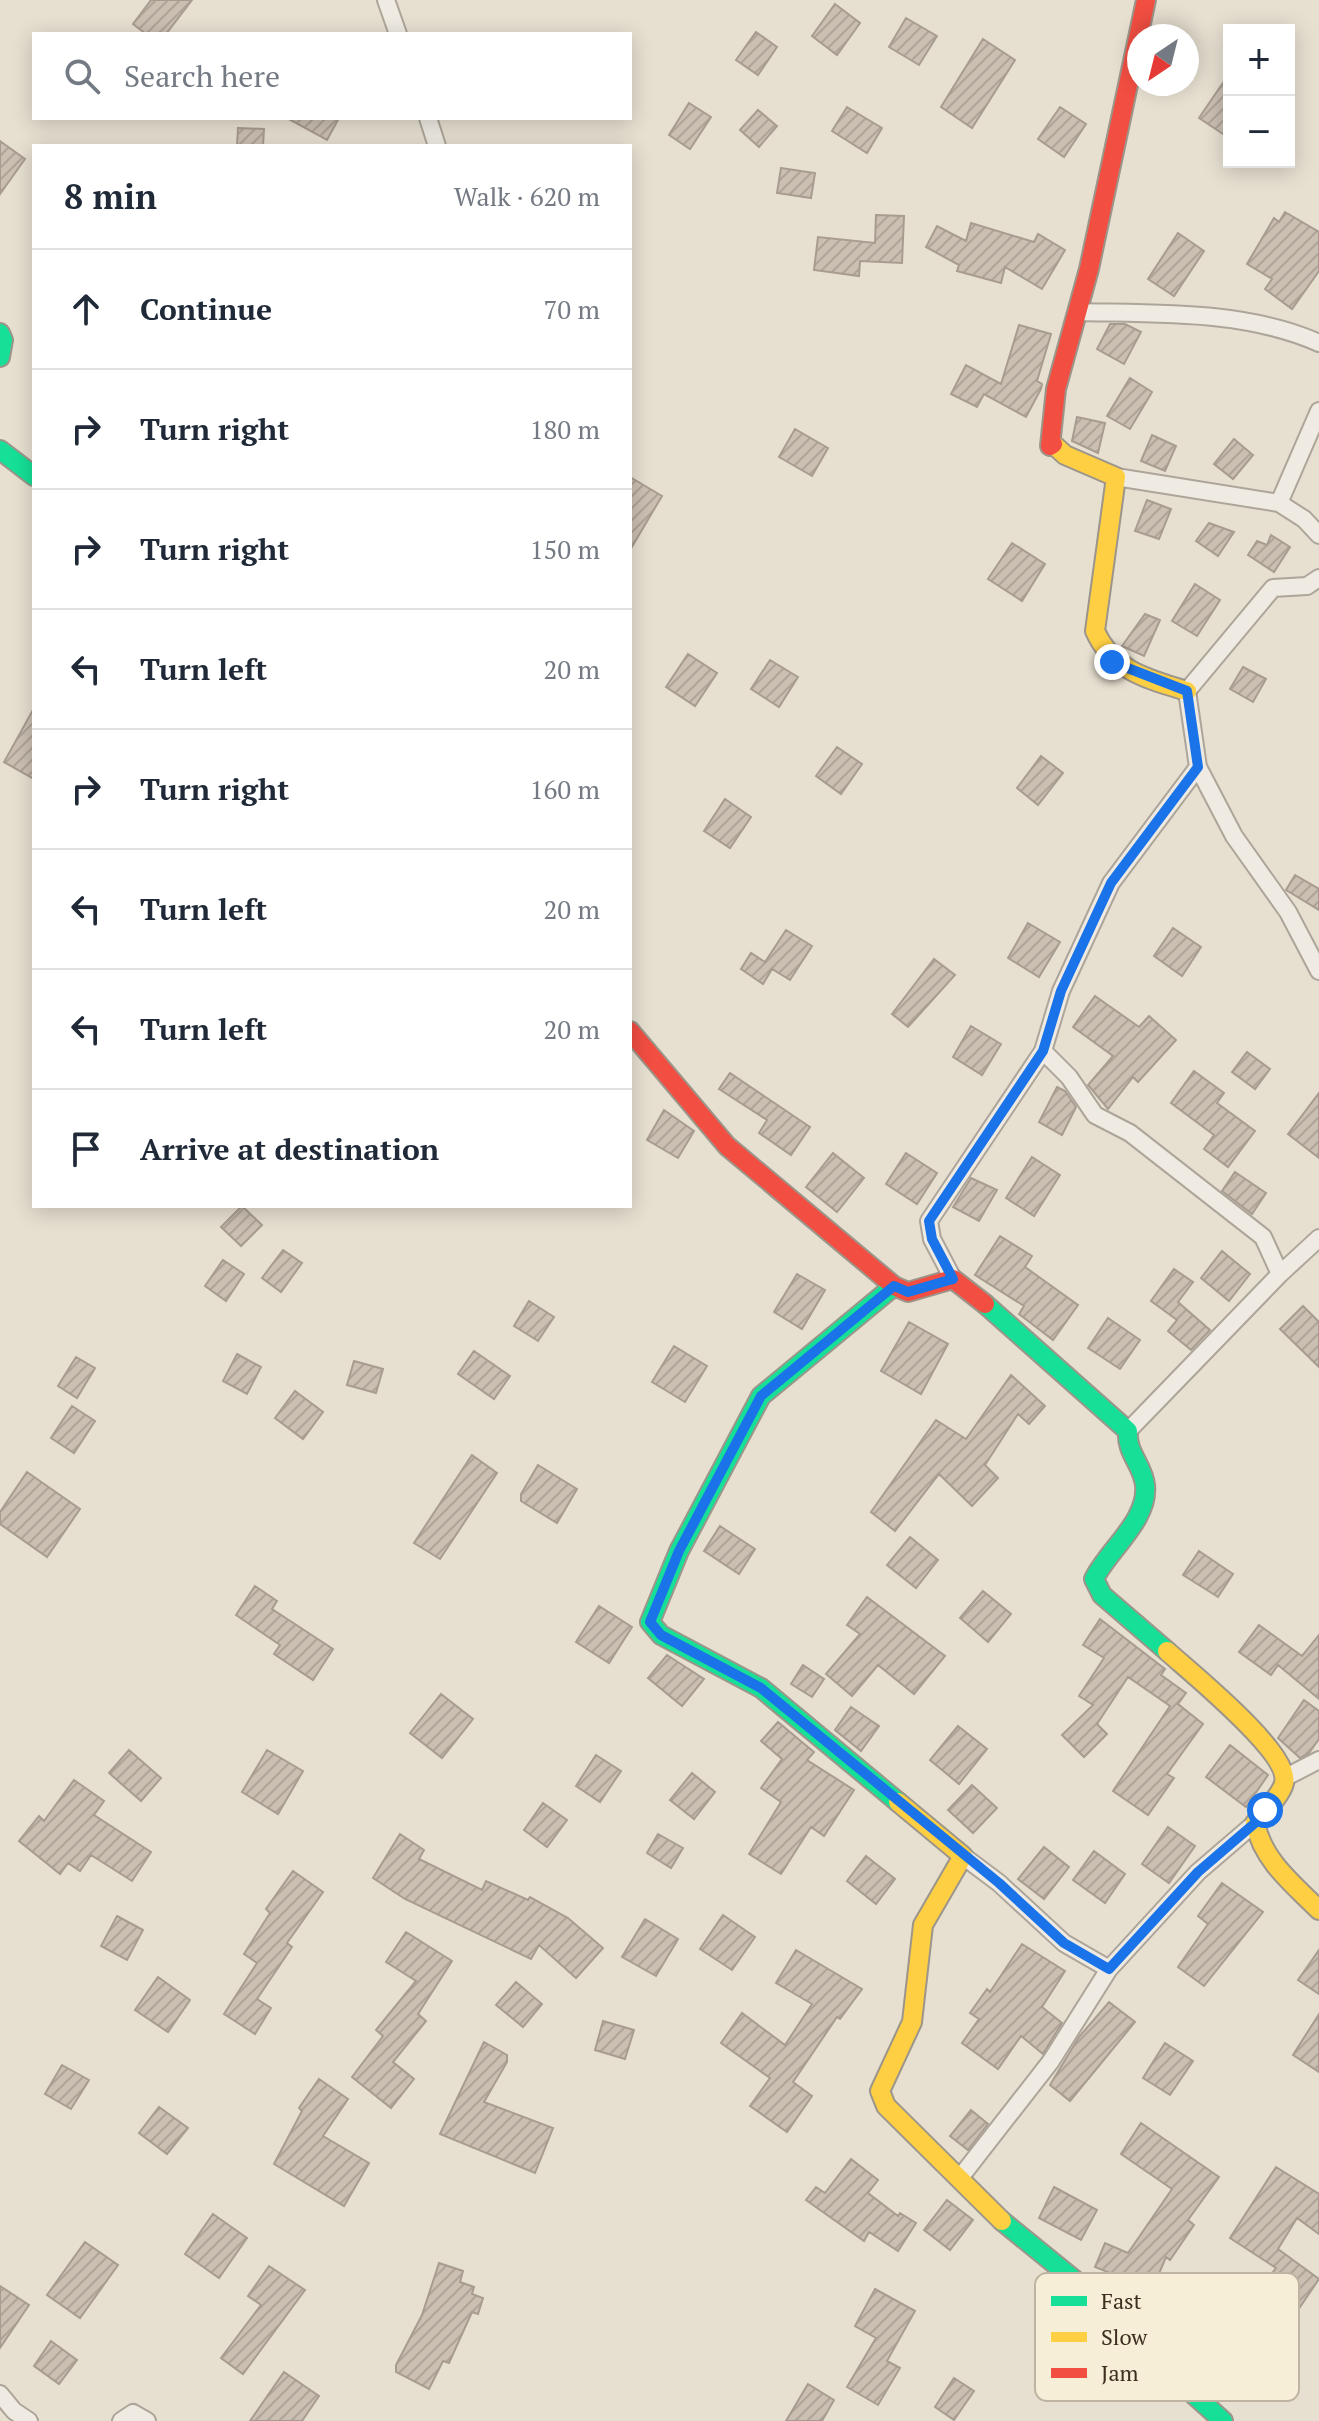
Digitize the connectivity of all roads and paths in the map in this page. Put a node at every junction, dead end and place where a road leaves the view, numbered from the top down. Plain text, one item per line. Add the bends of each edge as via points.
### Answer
1 (386, 0) edge
2 (1146, 0) edge
3 (397, 32) edge
4 (429, 120) edge
5 (436, 144) edge
6 (1077, 312) junction
7 (0, 333) edge
8 (1319, 343) edge
9 (0, 357) edge
10 (1319, 411) edge
11 (0, 450) edge
12 (32, 474) edge
13 (1116, 477) junction
14 (1279, 503) junction
15 (1319, 535) edge
16 (1319, 578) edge
17 (1187, 691) junction
18 (1198, 767) junction
19 (1319, 971) edge
20 (632, 1033) edge
21 (1043, 1051) junction
22 (1319, 1238) edge
23 (1280, 1274) junction
24 (953, 1279) junction
25 (894, 1286) junction
26 (1128, 1431) junction
27 (1319, 1760) edge
28 (1286, 1777) junction
29 (1255, 1823) junction
30 (963, 1856) junction
31 (1319, 1910) edge
32 (1109, 1969) junction
33 (959, 2179) junction
34 (1065, 2273) edge
35 (0, 2394) edge
36 (1201, 2401) edge
37 (29, 2421) edge
38 (121, 2421) edge
39 (147, 2421) edge
40 (1223, 2421) edge

1 - 3 street
2 - 6 street
4 - 5 street
6 - 8 street via 1174,314 1284,328
6 - 13 street via 1056,389 1050,446
7 - 9 street
10 - 14 street
11 - 12 street
13 - 14 street
13 - 17 street via 1095,631 1101,650 1112,662
14 - 15 street
16 - 17 street via 1307,586 1273,588
17 - 18 street
18 - 19 street via 1234,836 1288,912
18 - 21 street via 1111,883 1061,991
20 - 25 street via 727,1146
21 - 23 street via 1095,1115 1130,1133 1263,1237
21 - 24 street via 929,1221 932,1239
22 - 23 street
23 - 26 street
24 - 25 street via 908,1292
24 - 26 street
25 - 30 street via 761,1396 679,1551 650,1622 661,1635 761,1688
26 - 28 street via 1129,1456 1142,1472 1146,1491 1140,1513 1094,1579 1102,1595 1225,1702 1275,1756
27 - 28 street
28 - 29 street
29 - 31 street via 1265,1854
29 - 32 street via 1198,1872
30 - 32 street via 1064,1943
30 - 33 street via 923,1925 912,2022 880,2091 900,2122
32 - 33 street via 1051,2061
33 - 34 street
35 - 37 street
36 - 40 street
38 - 39 street via 133,2413

